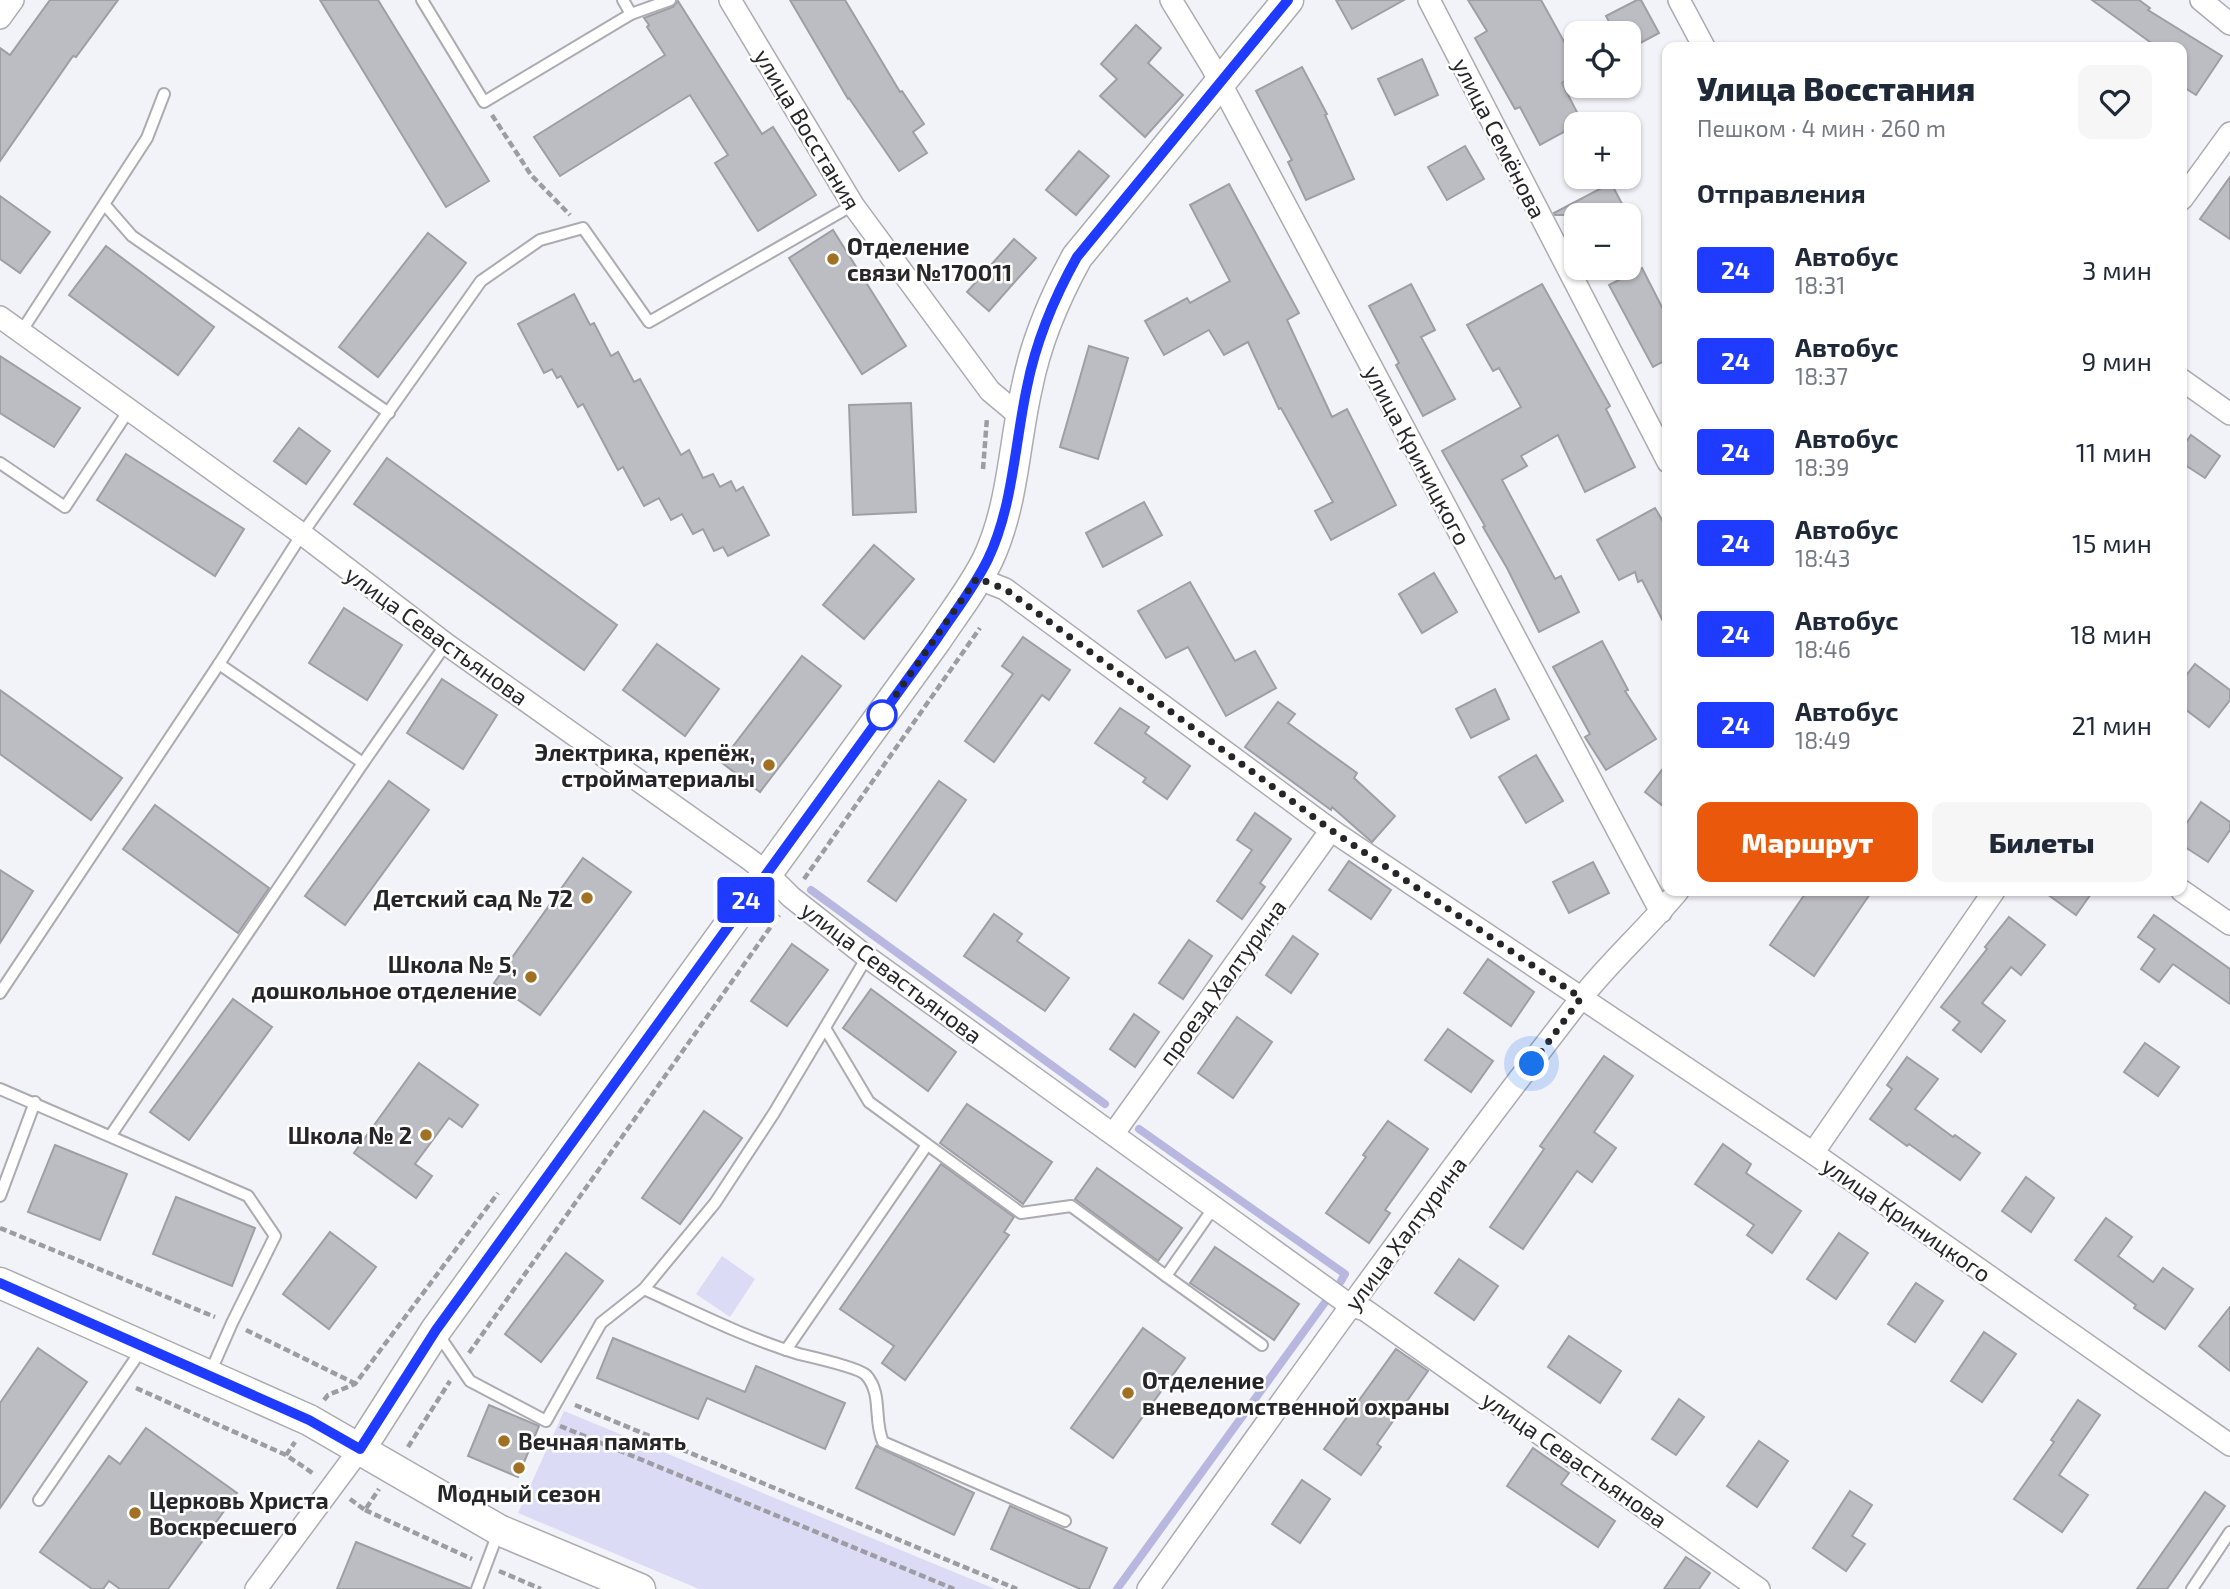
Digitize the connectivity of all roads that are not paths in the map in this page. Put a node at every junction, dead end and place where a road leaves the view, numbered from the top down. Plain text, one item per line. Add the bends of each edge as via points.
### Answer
1 (13, 0) edge
2 (422, 0) edge
3 (623, 0) edge
4 (670, 0) edge
5 (730, 0) edge
6 (1171, 0) edge
7 (1288, 0) edge
8 (1429, 0) edge
9 (1679, 0) edge
10 (2201, 0) edge
11 (631, 14) junction
12 (0, 18) edge
13 (2230, 24) edge
14 (1701, 42) edge
15 (1221, 85) junction
16 (164, 94) dead end
17 (2230, 133) edge
18 (2187, 192) edge
19 (105, 205) junction
20 (853, 205) junction
21 (0, 317) edge
22 (21, 332) junction
23 (2187, 384) edge
24 (129, 410) junction
25 (388, 413) junction
26 (2230, 414) edge
27 (1021, 417) junction
28 (1662, 450) edge
29 (0, 463) edge
30 (302, 534) junction
31 (977, 578) junction
32 (446, 644) junction
33 (219, 664) junction
34 (363, 763) junction
35 (1331, 830) junction
36 (766, 872) junction
37 (2187, 894) edge
38 (1674, 896) edge
39 (1991, 896) edge
40 (1661, 912) junction
41 (2230, 924) edge
42 (867, 957) junction
43 (0, 993) edge
44 (1581, 998) junction
45 (825, 1028) junction
46 (0, 1089) edge
47 (35, 1102) junction
48 (1114, 1133) junction
49 (111, 1135) junction
50 (927, 1145) junction
51 (1813, 1153) junction
52 (0, 1196) edge
53 (1214, 1208) junction
54 (1166, 1276) junction
55 (0, 1283) edge
56 (644, 1289) junction
57 (1350, 1306) junction
58 (436, 1330) junction
59 (1262, 1345) dead end
60 (144, 1347) junction
61 (786, 1350) junction
62 (209, 1376) junction
63 (2230, 1445) edge
64 (360, 1449) junction
65 (39, 1500) dead end
66 (1065, 1521) dead end
67 (499, 1530) junction
68 (2230, 1532) edge
69 (256, 1589) edge
70 (477, 1589) edge
71 (640, 1589) edge
72 (1148, 1589) edge
73 (1759, 1589) edge
74 (2192, 1589) edge

1 - 12 street
2 - 11 lane via 484,102
3 - 11 lane
4 - 11 lane
5 - 20 street, улица Восстания
6 - 15 street, улица Криницкого
7 - 15 main road
8 - 28 street, улица Семёнова
9 - 14 street
10 - 13 street
15 - 27 main road via 1077,257 1041,334
15 - 40 street, улица Криницкого
16 - 19 lane via 147,138
17 - 18 street
19 - 22 lane
19 - 25 lane via 132,236
20 - 25 lane via 649,322 583,228 540,240 481,281
20 - 27 street, улица Восстания via 990,391
21 - 22 street, улица Севастьянова
22 - 24 street, улица Севастьянова
23 - 26 street
24 - 29 lane via 65,507
24 - 30 street, улица Севастьянова
25 - 30 lane
27 - 31 main road via 1001,518
30 - 32 street, улица Севастьянова
30 - 33 lane
31 - 35 street via 1005,589
31 - 36 main road
32 - 34 lane
32 - 36 street, улица Севастьянова
33 - 34 lane
33 - 43 lane
34 - 49 lane
35 - 44 street
35 - 48 street, проезд Халтурина
36 - 42 street, улица Севастьянова
36 - 58 main road
37 - 41 street
38 - 40 street, улица Халтурина
39 - 51 street
40 - 44 street, улица Халтурина
42 - 45 lane
42 - 48 street, улица Севастьянова
44 - 51 street, улица Криницкого
44 - 57 street, улица Халтурина
45 - 50 lane via 869,1102
45 - 56 lane via 715,1203
46 - 47 lane
47 - 49 lane
47 - 52 lane
48 - 53 street, улица Севастьянова
49 - 62 lane via 248,1196 275,1236
50 - 54 lane via 1021,1213 1072,1206
50 - 61 lane
51 - 63 street, улица Криницкого
53 - 54 lane
53 - 57 street, улица Севастьянова
54 - 59 lane
55 - 60 main road
56 - 58 lane via 601,1322 546,1421 470,1381
56 - 61 lane
57 - 72 street, улица Халтурина
57 - 73 street, улица Севастьянова via 1365,1310
58 - 64 main road
60 - 62 main road
60 - 65 lane
61 - 66 lane via 864,1373 876,1394 883,1442
62 - 64 main road via 309,1420
64 - 67 main road
64 - 69 street
67 - 70 lane
67 - 71 main road
68 - 74 lane

